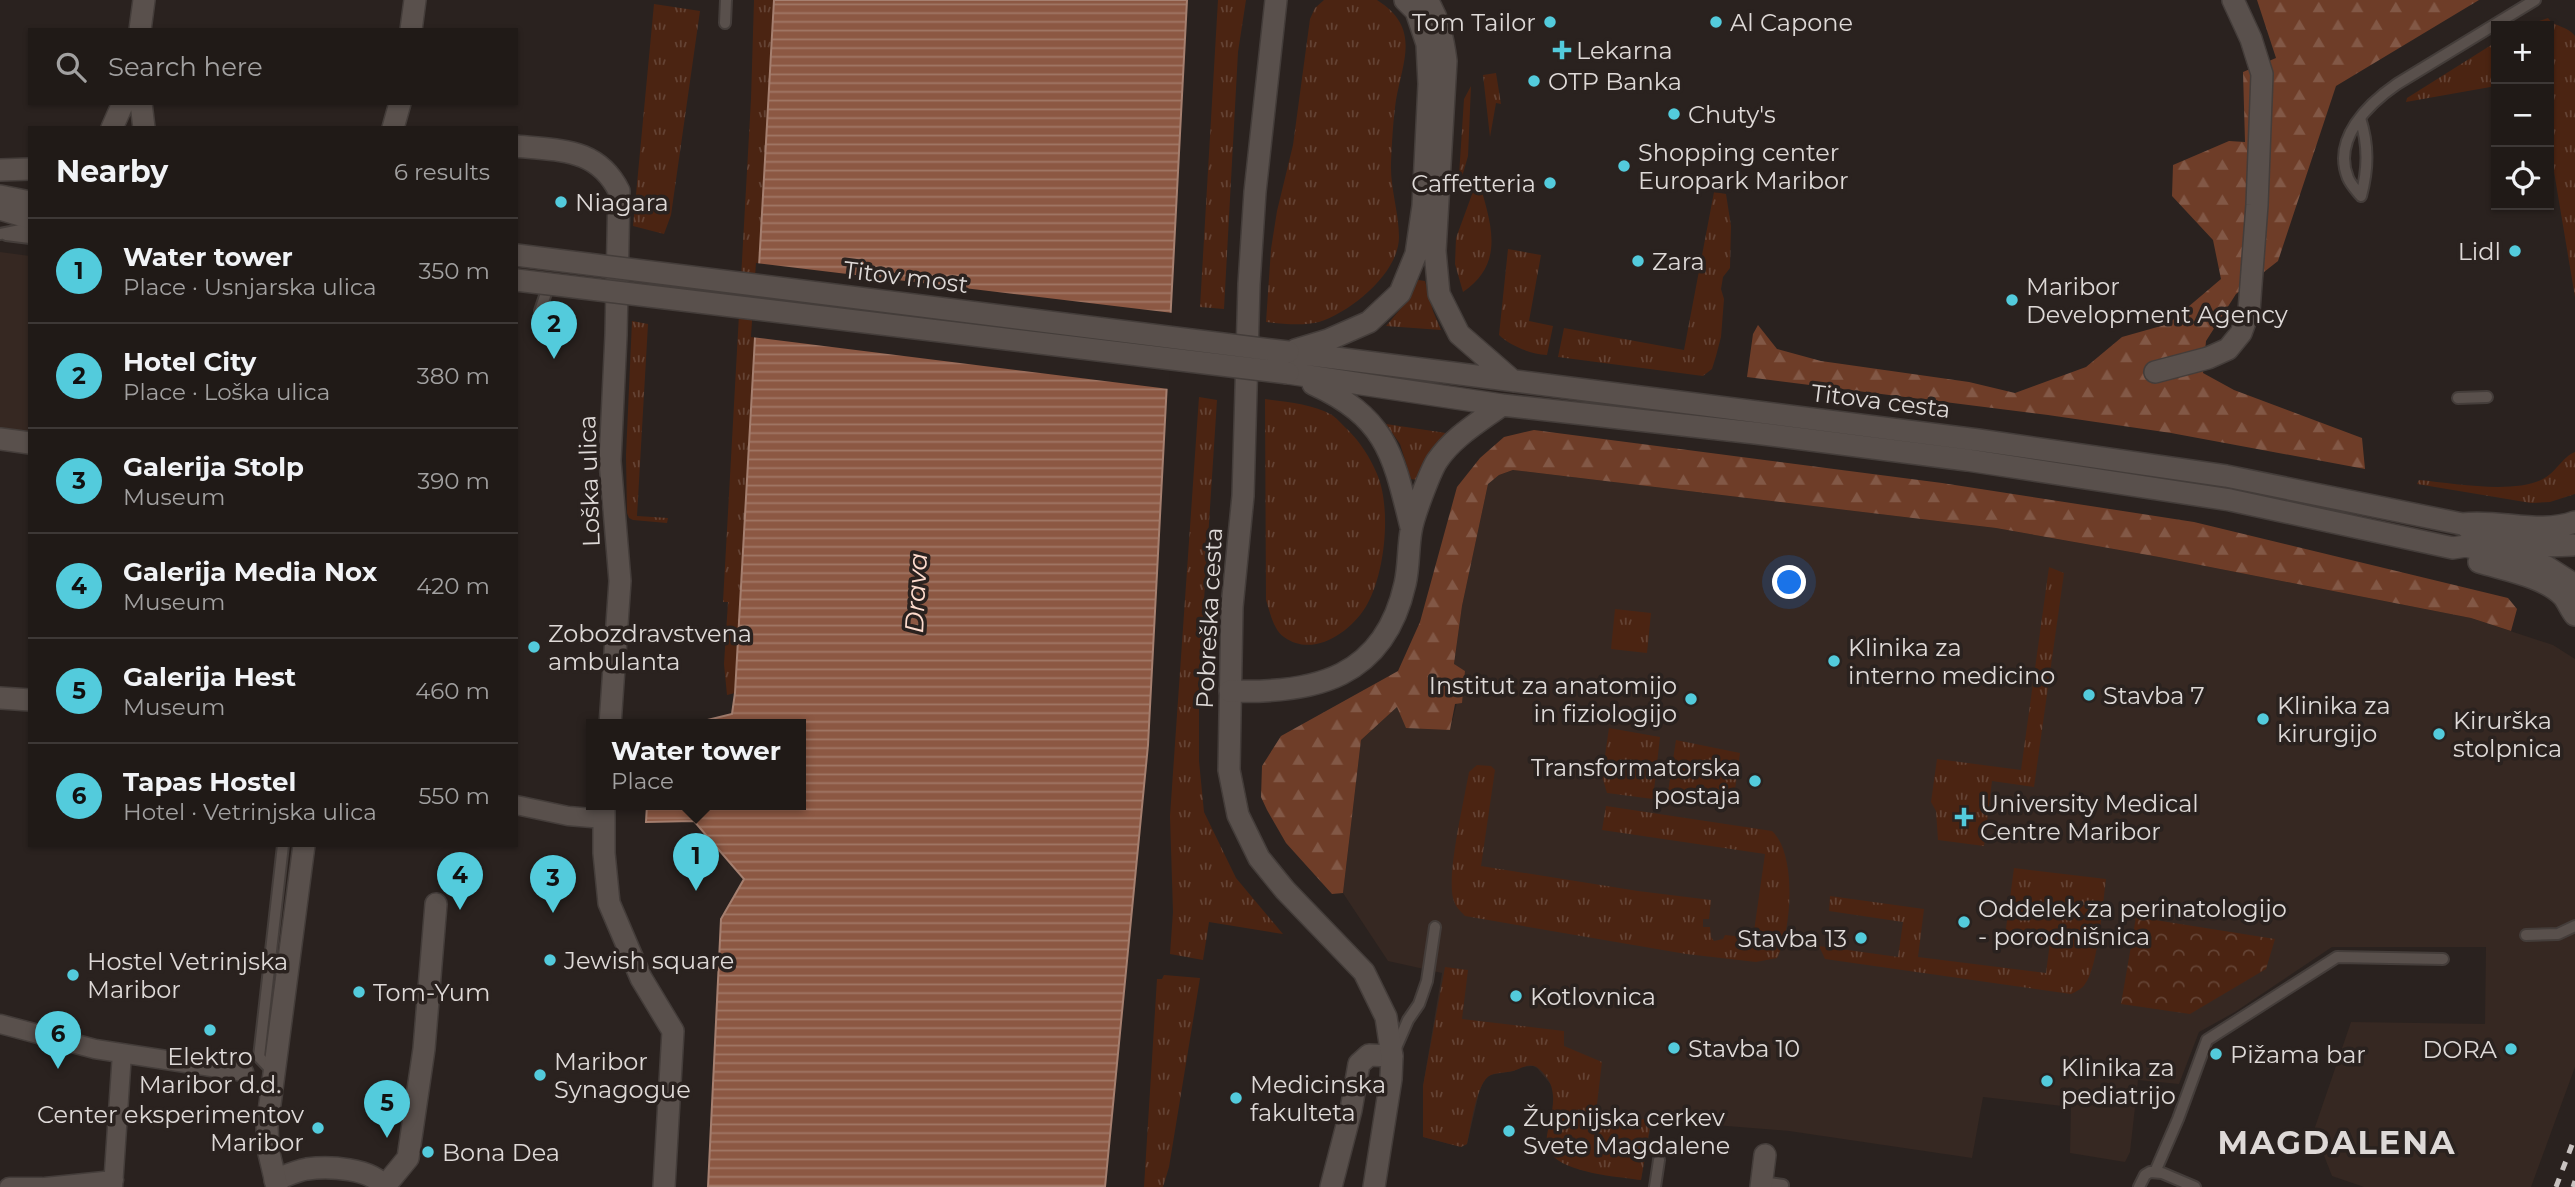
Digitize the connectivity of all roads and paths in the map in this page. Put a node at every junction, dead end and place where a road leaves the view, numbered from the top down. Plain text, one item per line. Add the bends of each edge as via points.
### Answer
1 (144, 0) edge
2 (415, 0) edge
3 (726, 0) edge
4 (1276, 0) edge
5 (1405, 0) edge
6 (1427, 0) edge
7 (2233, 0) edge
8 (2535, 0) edge
9 (725, 23) dead end
10 (140, 28) edge
11 (411, 28) edge
12 (122, 105) edge
13 (141, 105) edge
14 (399, 105) edge
15 (2360, 118) junction
16 (113, 126) edge
17 (144, 126) edge
18 (394, 126) edge
19 (518, 146) edge
20 (28, 169) edge
21 (0, 170) edge
22 (0, 181) edge
23 (28, 183) edge
24 (0, 196) edge
25 (28, 202) edge
26 (0, 209) edge
27 (0, 218) edge
28 (28, 219) edge
29 (28, 220) edge
30 (28, 228) edge
31 (0, 234) edge
32 (28, 238) edge
33 (518, 255) edge
34 (552, 274) junction
35 (526, 276) edge
36 (618, 282) junction
37 (540, 311) dead end
38 (1288, 363) junction
39 (2155, 372) dead end
40 (1513, 381) junction
41 (2487, 397) dead end
42 (2458, 398) dead end
43 (1502, 405) junction
44 (0, 439) edge
45 (28, 443) edge
46 (2462, 524) junction
47 (2565, 525) edge
48 (1411, 527) junction
49 (2574, 544) edge
50 (2569, 593) edge
51 (1230, 691) junction
52 (0, 698) edge
53 (28, 700) edge
54 (610, 719) edge
55 (518, 805) edge
56 (604, 812) edge
57 (284, 847) edge
58 (303, 847) edge
59 (436, 904) dead end
60 (2575, 926) edge
61 (1436, 928) dead end
62 (2526, 935) dead end
63 (2443, 959) dead end
64 (0, 1024) edge
65 (122, 1053) junction
66 (1392, 1056) junction
67 (244, 1072) dead end
68 (276, 1074) junction
69 (1766, 1154) dead end
70 (1660, 1160) dead end
71 (2155, 1172) junction
72 (276, 1183) edge
73 (114, 1184) edge
74 (1761, 1184) edge
75 (1783, 1185) dead end
76 (2194, 1186) edge
77 (9, 1187) edge
78 (44, 1187) edge
79 (385, 1187) edge
80 (664, 1187) edge
81 (1331, 1187) edge
82 (1374, 1187) edge
83 (1655, 1187) edge
84 (2139, 1187) edge

1 - 10 main road
2 - 11 main road
3 - 9 lane
4 - 51 main road, Pobreška cesta via 1255,192
5 - 38 main road via 1416,11 1427,44 1429,84 1416,254 1400,293 1369,322
6 - 40 main road via 1443,36 1446,61 1435,250 1439,294 1459,334
7 - 39 main road via 2262,74 2249,311 2228,349
8 - 15 lane via 2379,96
12 - 16 main road
13 - 17 main road
14 - 18 main road
15 - 15 lane via 2347,136 2346,158 2348,178 2361,197 2367,139
19 - 36 main road, Loška ulica via 569,153 602,166 611,176 619,191
20 - 21 main road
22 - 23 main road
24 - 25 main road
26 - 28 main road
27 - 29 lane
30 - 31 lane
31 - 32 lane
33 - 38 main road, Titov most, bridge
34 - 35 lane
34 - 36 lane
34 - 37 lane
35 - 38 main road, Titov most, bridge
36 - 54 main road, Loška ulica via 610,461 620,581
38 - 40 main road, Titova cesta
38 - 43 main road, Titova cesta
38 - 48 main road via 1356,408 1372,425 1397,469
40 - 46 main road, Titova cesta via 2226,476
41 - 42 lane
43 - 48 main road via 1459,436 1436,462
43 - 50 main road, Titova cesta via 1968,460 2230,500 2453,548 2464,558
44 - 45 main road
46 - 47 main road
46 - 49 main road via 2479,534 2513,541
48 - 51 main road via 1406,584 1392,623 1369,657 1341,676 1307,687
49 - 50 main road via 2566,554
51 - 66 main road, Pobreška cesta via 1229,770 1238,815 1259,858 1364,972 1386,1017
52 - 53 main road
55 - 56 street via 568,816
56 - 80 main road via 609,903 641,978 673,1031
57 - 68 lane via 259,1057
58 - 68 main road
59 - 79 main road via 424,1049 408,1158
60 - 62 lane via 2558,934
61 - 66 lane via 1427,981
63 - 71 lane via 2337,957 2207,1040
64 - 65 street
65 - 67 street
65 - 73 street
66 - 81 main road via 1369,1055 1359,1063
66 - 82 main road, Pobreška cesta
68 - 72 main road via 267,1127
69 - 74 main road
70 - 83 lane
71 - 76 lane
71 - 84 lane via 2145,1175
72 - 79 main road via 304,1170 326,1167 379,1179
73 - 78 street
74 - 75 lane
77 - 78 street

